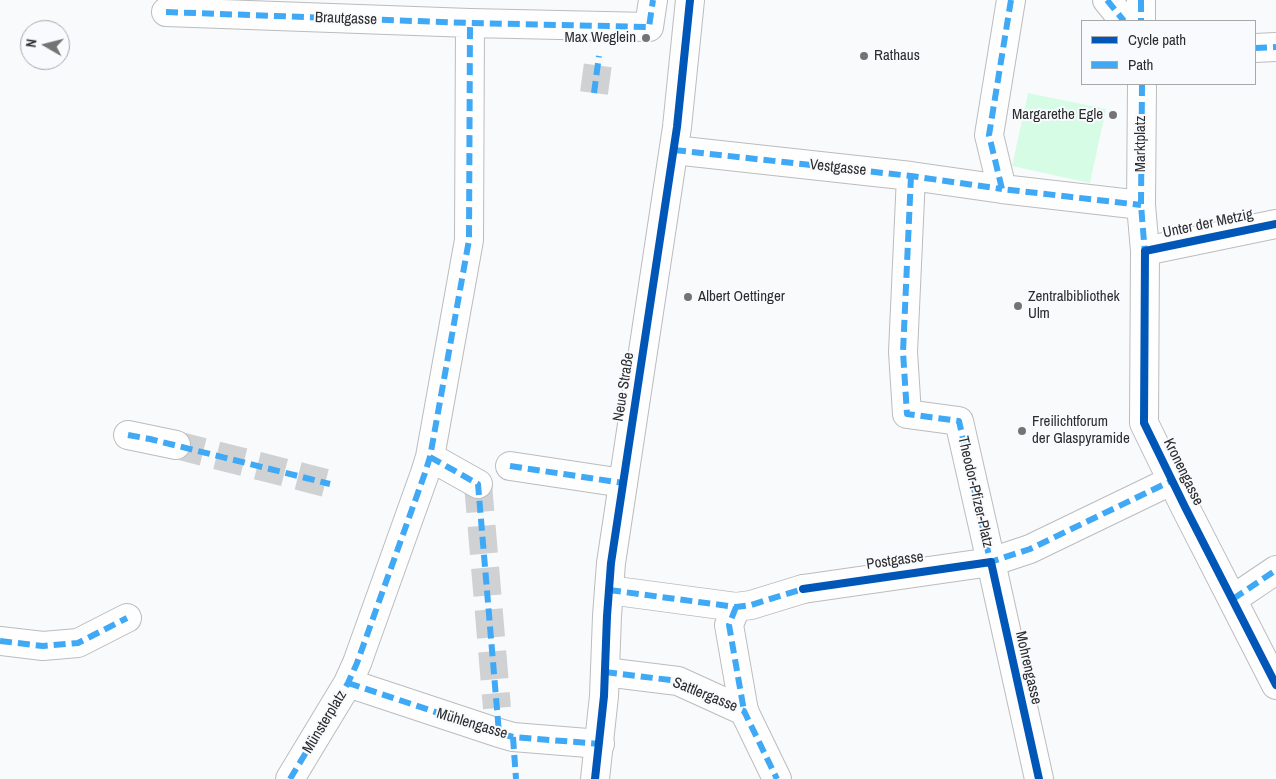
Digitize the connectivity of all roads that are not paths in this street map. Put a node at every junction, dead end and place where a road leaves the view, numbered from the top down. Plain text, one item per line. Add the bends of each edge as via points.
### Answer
1 (653, 0) edge
2 (690, 0) edge
3 (1011, 0) edge
4 (1107, 0) edge
5 (1140, 0) edge
6 (166, 12) dead end
7 (1123, 20) edge
8 (1141, 20) edge
9 (470, 23) junction
10 (1276, 47) edge
11 (1256, 48) edge
12 (1142, 85) edge
13 (674, 150) junction
14 (911, 176) junction
15 (1002, 189) junction
16 (1141, 205) junction
17 (1276, 224) edge
18 (1145, 251) junction
19 (128, 435) dead end
20 (176, 445) tunnel mouth
21 (430, 457) junction
22 (510, 466) dead end
23 (1171, 480) junction
24 (623, 483) junction
25 (478, 484) dead end
26 (991, 562) junction
27 (1276, 570) edge
28 (609, 590) junction
29 (1233, 599) junction
30 (736, 607) junction
31 (127, 618) dead end
32 (0, 641) edge
33 (605, 672) junction
34 (353, 673) junction
35 (1276, 686) edge
36 (744, 711) junction
37 (600, 744) junction
38 (290, 779) edge
39 (595, 779) edge
40 (777, 779) edge
41 (1039, 779) edge

1 - 9 street, Brautgasse via 649,27
2 - 13 street, Neue Straße
3 - 15 street via 989,135
4 - 7 street
5 - 8 street
6 - 9 street, Brautgasse
9 - 21 street via 469,240
10 - 11 street
12 - 16 street, Marktplatz
13 - 14 street, Vestgasse
13 - 24 street, Neue Straße
14 - 15 street, Vestgasse
14 - 26 street, Theodor-Pfizer-Platz via 903,352 907,414 959,421
15 - 16 street, Vestgasse
16 - 18 street, Kronengasse
17 - 18 street, Unter der Metzig
18 - 23 street, Kronengasse via 1144,423
19 - 20 street
21 - 25 street
21 - 34 street
22 - 24 street
23 - 26 street, Postgasse via 1030,549
23 - 29 street, Kronengasse
24 - 28 street, Neue Straße
26 - 30 street, Postgasse via 803,589
26 - 41 street, Mohrengasse
27 - 29 street
28 - 30 street
28 - 33 street, Neue Straße
29 - 35 street, Kronengasse
30 - 36 street, Sattlergasse via 729,625
31 - 32 street via 78,643 43,646
33 - 36 street, Sattlergasse via 678,681
33 - 37 street, Neue Straße
34 - 37 street, Mühlengasse via 498,721 513,736
34 - 38 street, Münsterplatz
36 - 40 street, Sattlergasse
37 - 39 street, Neue Straße

